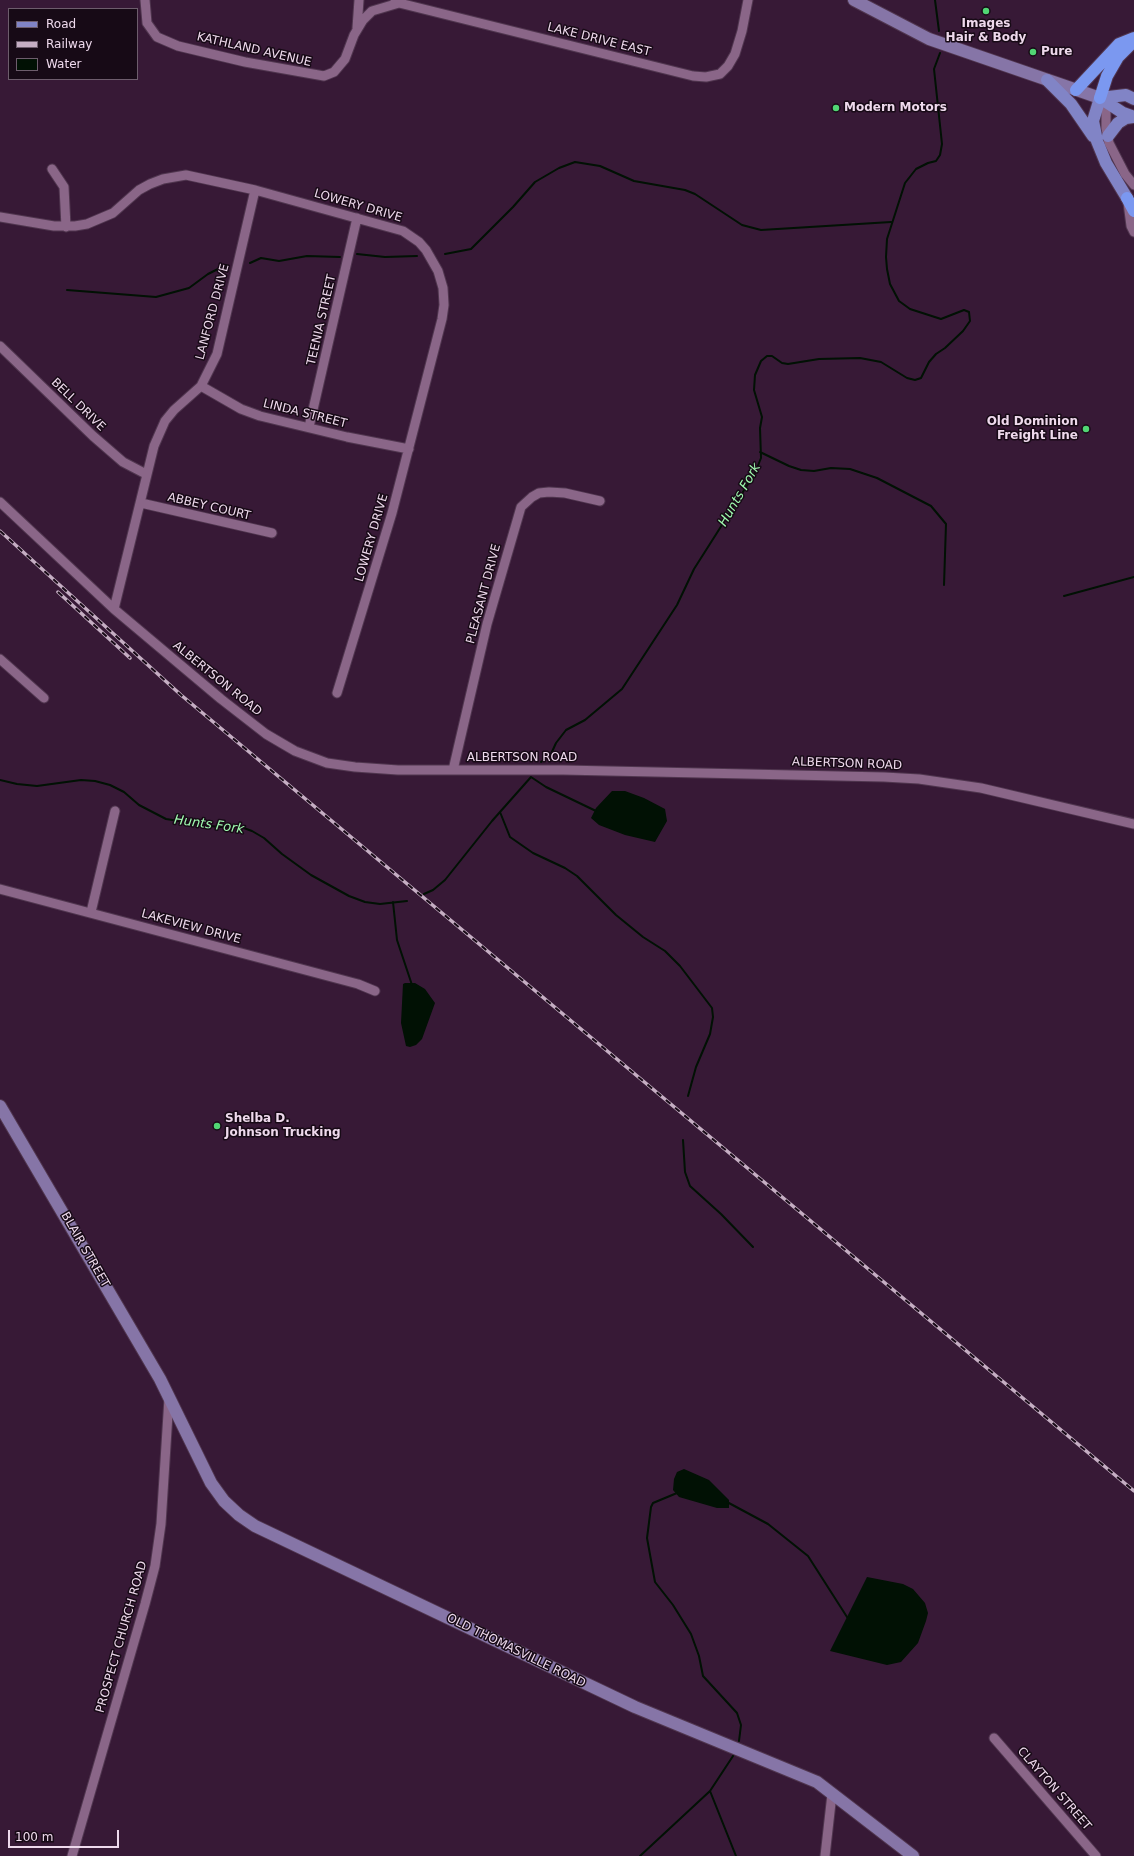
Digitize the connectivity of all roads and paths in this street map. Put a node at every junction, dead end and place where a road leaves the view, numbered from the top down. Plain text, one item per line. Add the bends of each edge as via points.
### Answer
1 (145, 0) edge
2 (360, 0) edge
3 (748, 0) edge
4 (854, 0) edge
5 (397, 2) edge
6 (357, 31) junction
7 (1134, 40) edge
8 (1047, 80) junction
9 (1076, 90) junction
10 (1100, 98) junction
11 (1134, 99) edge
12 (1134, 117) edge
13 (1108, 136) junction
14 (1096, 141) junction
15 (52, 169) dead end
16 (1134, 185) edge
17 (255, 190) junction
18 (1127, 198) junction
19 (1134, 211) edge
20 (0, 217) edge
21 (356, 218) junction
22 (66, 227) junction
23 (1134, 232) edge
24 (0, 346) edge
25 (201, 386) junction
26 (309, 427) junction
27 (409, 449) junction
28 (146, 474) junction
29 (600, 501) dead end
30 (0, 502) edge
31 (141, 503) junction
32 (272, 533) dead end
33 (114, 608) junction
34 (0, 659) edge
35 (337, 693) dead end
36 (44, 698) dead end
37 (452, 770) junction
38 (115, 811) dead end
39 (1134, 824) edge
40 (0, 889) edge
41 (91, 912) junction
42 (375, 991) dead end
43 (0, 1106) edge
44 (169, 1395) junction
45 (994, 1738) dead end
46 (832, 1794) junction
47 (72, 1856) edge
48 (825, 1856) edge
49 (913, 1856) edge
50 (1096, 1856) edge

1 - 6 street, KATHLAND AVENUE via 147,24 157,36 178,46 316,76 334,72 345,59
2 - 6 street
3 - 5 street, LAKE DRIVE EAST via 735,54 720,74 706,76 693,76
4 - 8 street via 929,39
5 - 6 street, KATHLAND AVENUE via 372,11
7 - 9 highway via 1120,44
7 - 10 highway via 1107,76
8 - 9 street
8 - 14 main road via 1072,104
9 - 10 street
10 - 11 main road via 1126,95
10 - 12 main road
10 - 13 street via 1106,110
10 - 14 main road via 1093,121
12 - 13 main road via 1118,123
13 - 16 street via 1114,155
14 - 18 main road via 1106,164
15 - 22 street via 64,187
17 - 21 street, LOWERY DRIVE
17 - 22 street, LOWERY DRIVE via 199,177 175,176 139,190 113,213 101,219
17 - 25 street, LANFORD DRIVE via 217,354
18 - 19 highway
18 - 23 street
20 - 22 street, LOWERY DRIVE
21 - 26 street, TEENIA STREET
21 - 27 street, LOWERY DRIVE via 403,231 419,242 432,259 443,288 442,318
24 - 28 street, BELL DRIVE via 93,436 123,462
25 - 26 street, LINDA STREET via 241,409
25 - 28 street, LANFORD DRIVE via 165,421
26 - 27 street, LINDA STREET
27 - 35 street, LOWERY DRIVE via 374,578
28 - 31 street, LANFORD DRIVE
29 - 37 street, PLEASANT DRIVE via 548,492 539,493 521,507 487,624
30 - 33 street, ALBERTSON ROAD
31 - 32 street, ABBEY COURT
31 - 33 street, LANFORD DRIVE
33 - 37 street, ALBERTSON ROAD via 221,699 266,734 295,751 327,762 355,767
34 - 36 street
37 - 39 street, ALBERTSON ROAD via 598,770 891,777 981,788
38 - 41 street
40 - 41 street, LAKEVIEW DRIVE
41 - 42 street, LAKEVIEW DRIVE via 358,984
43 - 44 street, BLAIR STREET
44 - 46 street, OLD THOMASVILLE ROAD via 211,1483 224,1501 255,1526 635,1707 817,1782
44 - 47 street, PROSPECT CHURCH ROAD via 161,1524 155,1566
45 - 50 street, CLAYTON STREET
46 - 48 street
46 - 49 street, OLD THOMASVILLE ROAD

